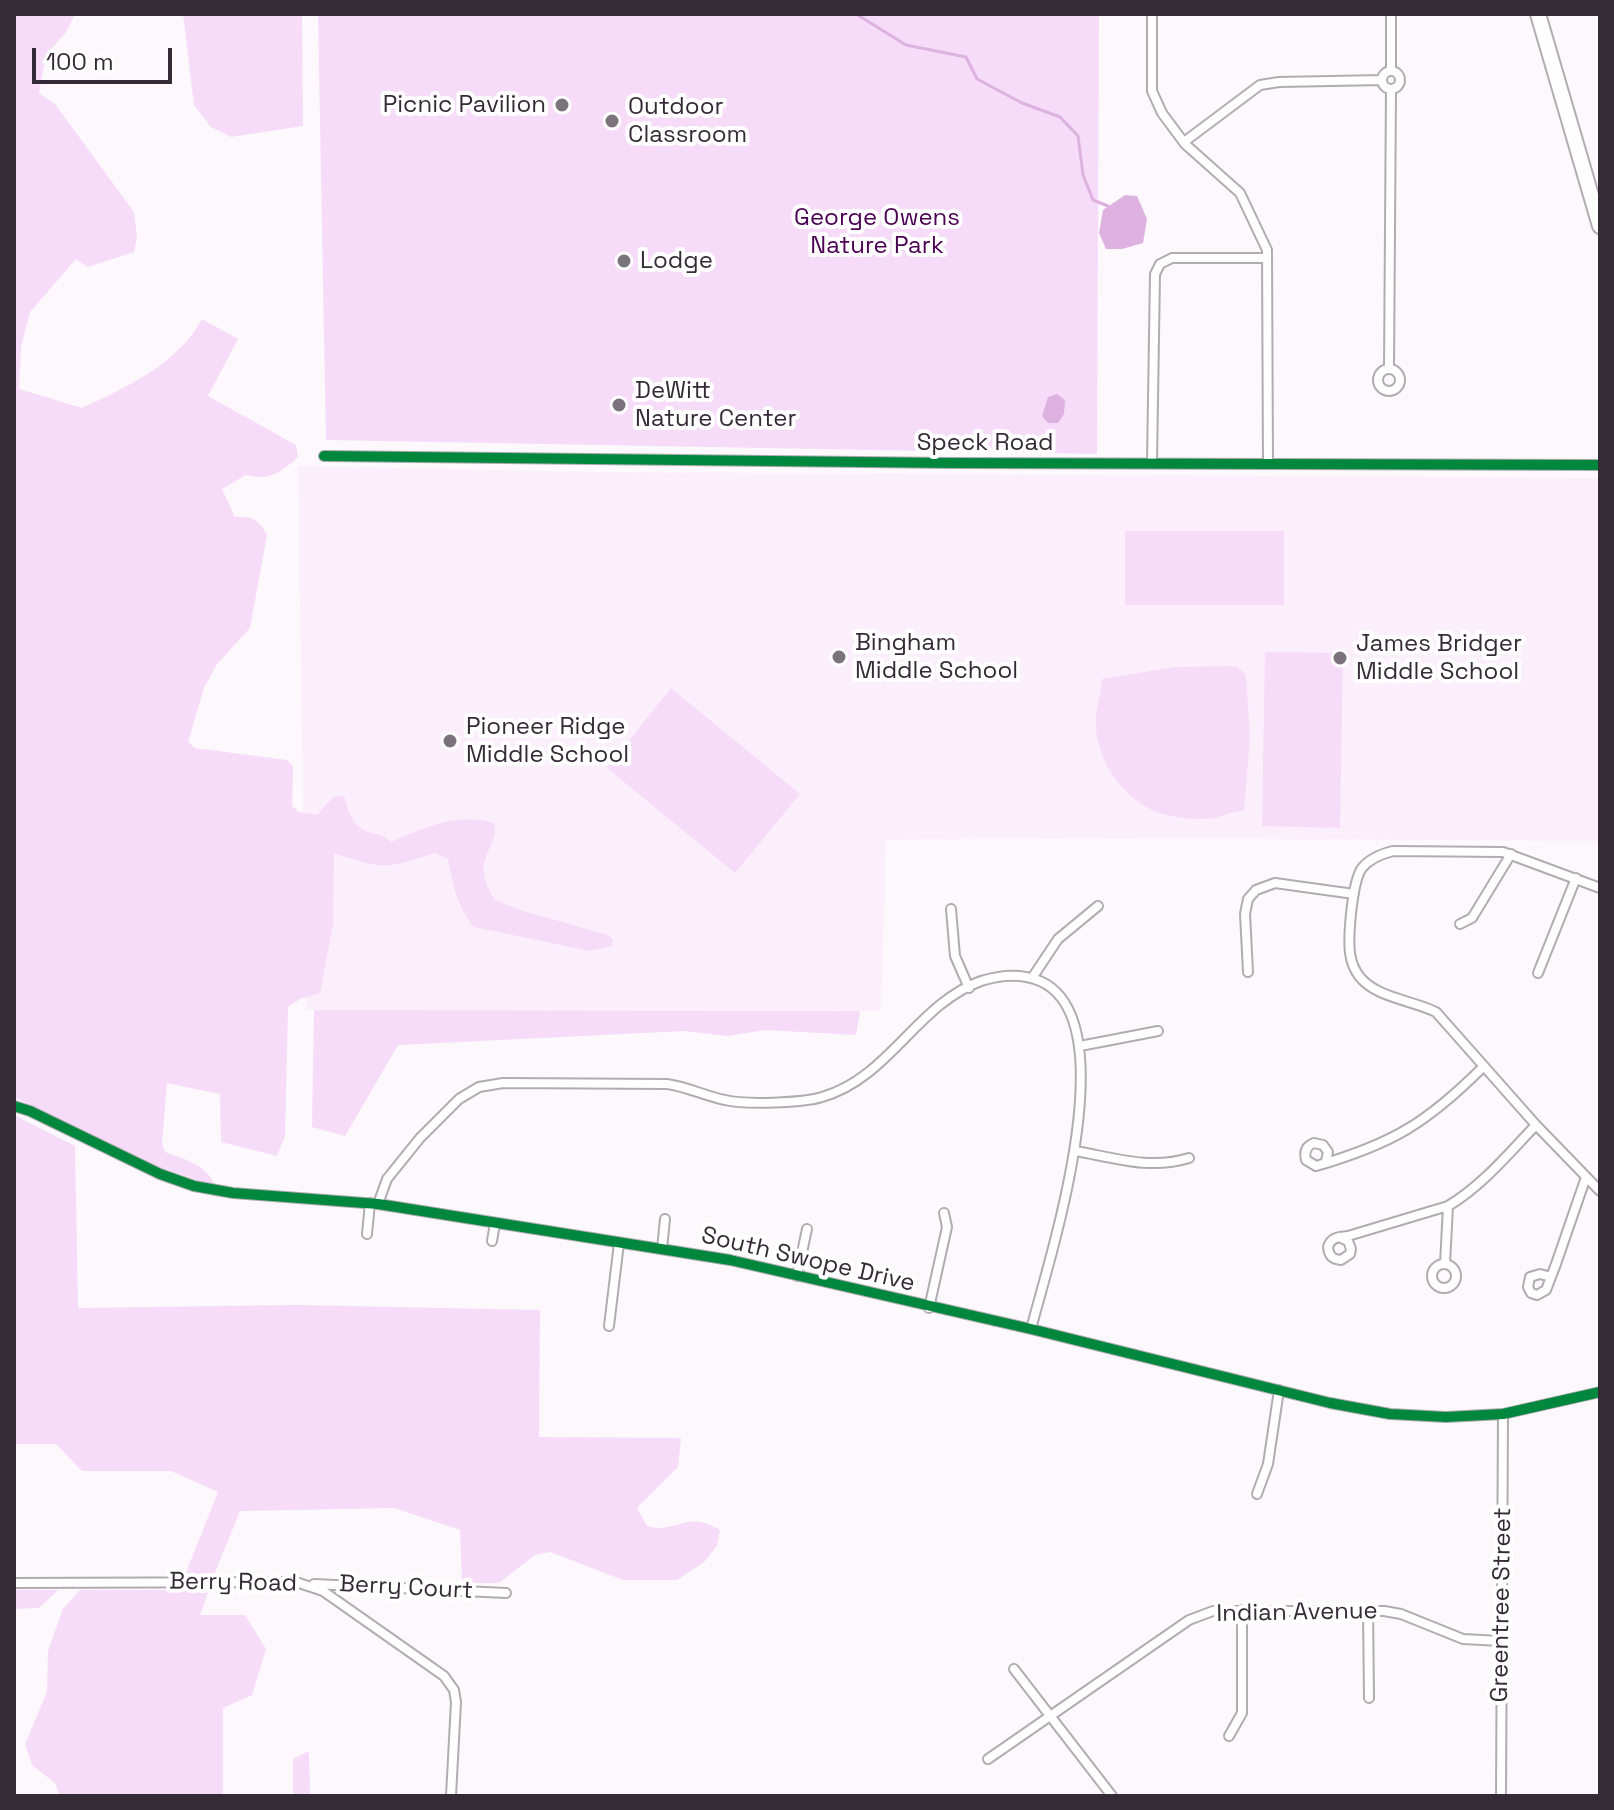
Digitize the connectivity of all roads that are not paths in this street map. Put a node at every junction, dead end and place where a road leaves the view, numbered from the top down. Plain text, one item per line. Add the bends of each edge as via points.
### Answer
1 (1152, 14) edge
2 (1391, 14) edge
3 (1538, 14) edge
4 (1391, 70) junction
5 (1382, 80) junction
6 (1391, 89) junction
7 (1184, 142) junction
8 (1600, 226) edge
9 (1267, 258) junction
10 (1389, 369) dead end
11 (324, 456) dead end
12 (1152, 462) junction
13 (1268, 464) junction
14 (1600, 465) edge
15 (1511, 854) junction
16 (1576, 878) junction
17 (1600, 888) edge
18 (1354, 894) junction
19 (1098, 906) dead end
20 (951, 909) dead end
21 (1460, 924) dead end
22 (1248, 972) dead end
23 (1538, 973) dead end
24 (1032, 978) junction
25 (969, 988) junction
26 (1158, 1031) dead end
27 (1080, 1046) junction
28 (1483, 1067) junction
29 (14, 1106) edge
30 (1536, 1125) junction
31 (1076, 1151) junction
32 (1189, 1158) dead end
33 (1326, 1161) dead end
34 (1586, 1177) junction
35 (1600, 1191) edge
36 (374, 1204) junction
37 (1448, 1206) junction
38 (944, 1213) dead end
39 (665, 1219) dead end
40 (495, 1223) junction
41 (807, 1229) dead end
42 (367, 1234) dead end
43 (1339, 1237) dead end
44 (492, 1241) dead end
45 (619, 1243) junction
46 (662, 1249) junction
47 (1445, 1264) dead end
48 (797, 1276) junction
49 (1551, 1277) dead end
50 (929, 1308) junction
51 (609, 1326) dead end
52 (1031, 1329) junction
53 (1279, 1390) junction
54 (1600, 1392) edge
55 (1503, 1414) junction
56 (1257, 1494) dead end
57 (14, 1583) edge
58 (306, 1583) junction
59 (506, 1593) dead end
60 (1242, 1610) junction
61 (1368, 1610) junction
62 (1501, 1641) junction
63 (1014, 1669) dead end
64 (1369, 1698) dead end
65 (1050, 1716) junction
66 (1229, 1736) dead end
67 (988, 1759) dead end
68 (451, 1796) edge
69 (1112, 1796) edge
70 (1501, 1796) edge

1 - 7 street via 1152,91
2 - 4 street
3 - 8 main road
4 - 5 street
4 - 6 street via 1401,78
5 - 6 street
5 - 7 street via 1260,85
6 - 10 street
7 - 9 street via 1240,193
9 - 12 street via 1172,258 1160,264 1155,274
9 - 13 street
11 - 12 street, Speck Road
12 - 13 street, Speck Road
13 - 14 street, Speck Road
15 - 16 street
15 - 18 street via 1393,851 1365,864
15 - 21 street via 1472,918
16 - 17 street
16 - 23 street
18 - 22 street via 1275,883 1256,890 1245,914
18 - 28 street via 1350,951 1359,976 1384,994 1436,1012
19 - 24 street via 1058,939
20 - 25 street via 955,956
24 - 25 street via 1009,975
24 - 27 street via 1063,999
25 - 36 street via 937,1008 867,1076 817,1099 726,1101 667,1084 479,1087 459,1099 420,1138
26 - 27 street
27 - 31 street
28 - 30 street
28 - 33 street via 1416,1126 1378,1146
29 - 36 street, South Swope Drive via 194,1186
30 - 34 street
30 - 37 street
31 - 32 street via 1148,1165
31 - 52 street
34 - 35 street
34 - 49 street
36 - 40 street, South Swope Drive
36 - 42 street
37 - 43 street
37 - 47 street
38 - 50 street via 947,1227
39 - 46 street
40 - 44 street
40 - 45 street, South Swope Drive
41 - 48 street
45 - 46 street, South Swope Drive
45 - 51 street
46 - 48 street, South Swope Drive
48 - 50 street, South Swope Drive
50 - 52 street, South Swope Drive
52 - 53 street, South Swope Drive
53 - 55 street, South Swope Drive via 1390,1414
53 - 56 street via 1268,1464
54 - 55 street, South Swope Drive
55 - 62 street, Greentree Street
57 - 58 street, Berry Road
58 - 59 street, Berry Court
58 - 68 street, Berry Road via 444,1676 454,1690
60 - 61 street, Indian Avenue
60 - 65 street, Indian Avenue via 1213,1611 1189,1620
60 - 66 street via 1242,1713
61 - 62 street, Indian Avenue via 1401,1614 1463,1639
61 - 64 street
62 - 70 street, Greentree Street
63 - 65 street
65 - 67 street, Indian Avenue
65 - 69 street

